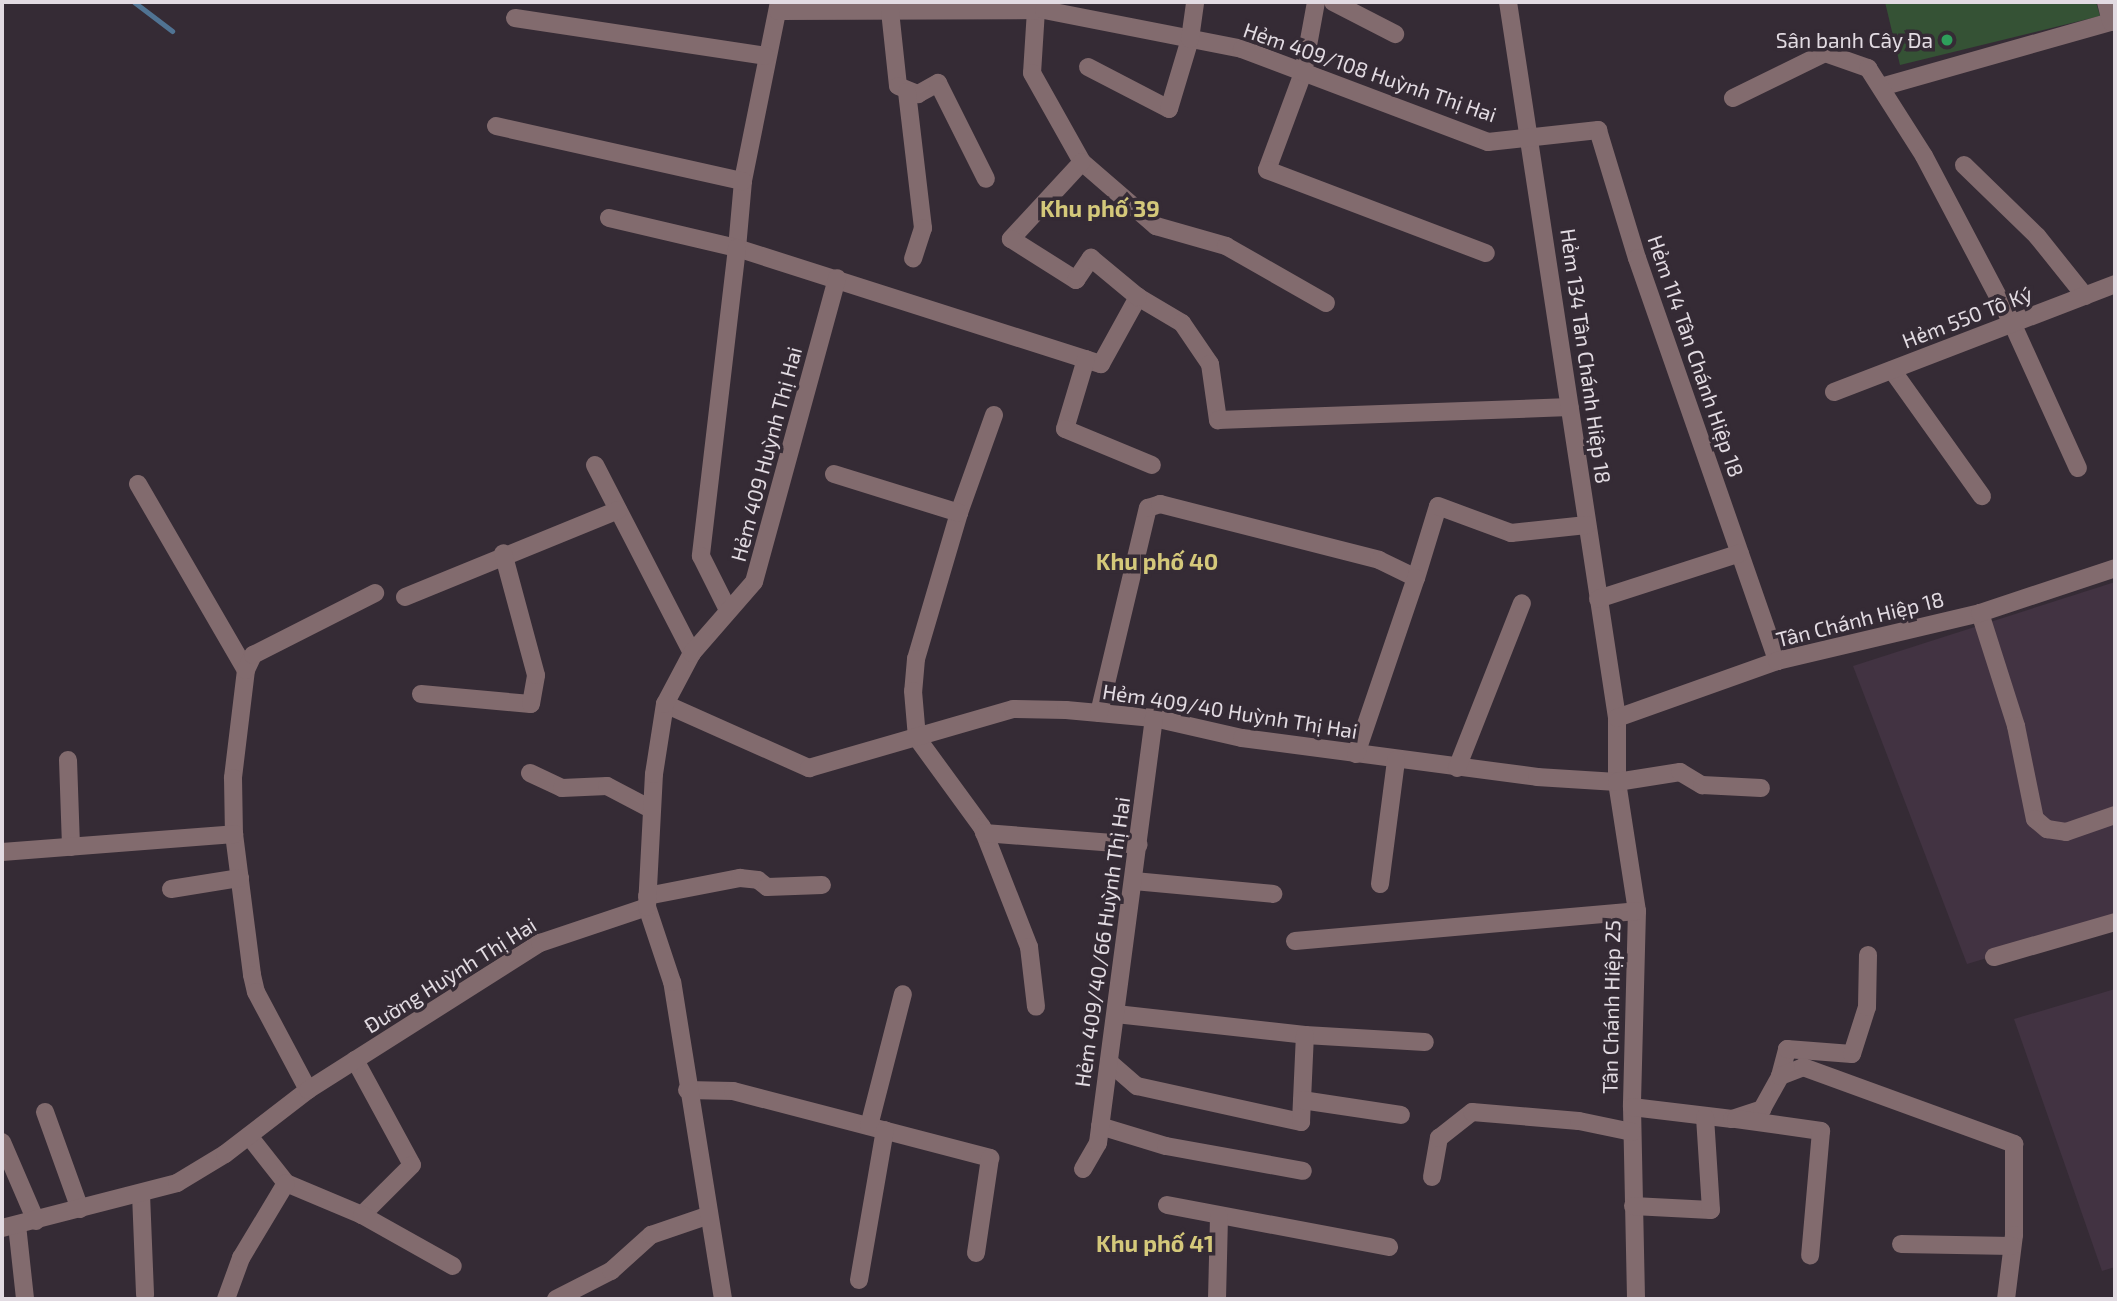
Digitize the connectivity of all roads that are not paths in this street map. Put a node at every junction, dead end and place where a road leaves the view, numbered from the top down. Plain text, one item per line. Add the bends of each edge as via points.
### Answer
1 (1195, 2) edge
2 (1316, 2) edge
3 (1333, 2) edge
4 (1508, 2) edge
5 (2106, 2) edge
6 (778, 6) edge
7 (946, 6) edge
8 (1027, 7) edge
9 (890, 11) junction
10 (515, 18) dead end
11 (1395, 34) dead end
12 (1190, 39) junction
13 (765, 57) junction
14 (1088, 66) dead end
15 (1303, 73) junction
16 (1881, 87) junction
17 (907, 92) junction
18 (1733, 98) dead end
19 (496, 126) dead end
20 (1530, 140) junction
21 (1082, 162) junction
22 (1964, 165) dead end
23 (986, 179) dead end
24 (743, 181) junction
25 (609, 218) dead end
26 (737, 248) junction
27 (1486, 253) dead end
28 (913, 258) dead end
29 (837, 278) junction
30 (2115, 284) edge
31 (2085, 296) junction
32 (1138, 297) junction
33 (1326, 303) dead end
34 (2014, 325) junction
35 (1086, 359) junction
36 (1892, 370) junction
37 (1834, 392) dead end
38 (1570, 407) junction
39 (994, 415) dead end
40 (595, 465) dead end
41 (1152, 466) dead end
42 (2078, 468) dead end
43 (835, 474) dead end
44 (138, 484) dead end
45 (1982, 496) dead end
46 (618, 510) junction
47 (959, 513) junction
48 (1587, 526) junction
49 (503, 553) junction
50 (1740, 553) junction
51 (2115, 568) edge
52 (1416, 578) junction
53 (375, 593) dead end
54 (405, 597) dead end
55 (1598, 599) junction
56 (1522, 603) dead end
57 (728, 610) junction
58 (1980, 613) junction
59 (692, 653) junction
60 (1777, 661) junction
61 (246, 670) junction
62 (421, 694) dead end
63 (665, 704) junction
64 (1099, 713) junction
65 (1154, 718) junction
66 (1617, 718) junction
67 (917, 738) junction
68 (1356, 754) junction
69 (68, 760) dead end
70 (1396, 760) junction
71 (1457, 768) junction
72 (530, 773) dead end
73 (1617, 782) junction
74 (1761, 788) dead end
75 (651, 809) junction
76 (2115, 815) edge
77 (984, 833) junction
78 (234, 834) junction
79 (1139, 845) junction
80 (71, 847) junction
81 (2, 852) edge
82 (240, 878) junction
83 (1135, 881) junction
84 (1380, 884) dead end
85 (822, 886) dead end
86 (171, 889) dead end
87 (1273, 894) dead end
88 (647, 902) junction
89 (1637, 911) junction
90 (2115, 922) edge
91 (1295, 941) dead end
92 (1868, 955) dead end
93 (1994, 957) dead end
94 (903, 994) dead end
95 (1036, 1007) dead end
96 (1116, 1014) junction
97 (1305, 1035) junction
98 (1425, 1042) dead end
99 (355, 1060) junction
100 (1110, 1062) junction
101 (1780, 1076) junction
102 (308, 1090) junction
103 (687, 1090) junction
104 (1302, 1100) junction
105 (1632, 1107) junction
106 (45, 1112) dead end
107 (1401, 1115) dead end
108 (1705, 1117) junction
109 (1732, 1119) junction
110 (1100, 1126) junction
111 (877, 1128) junction
112 (1632, 1132) junction
113 (249, 1136) junction
114 (2, 1142) edge
115 (1083, 1169) dead end
116 (1303, 1171) dead end
117 (1432, 1177) dead end
118 (286, 1183) junction
119 (141, 1194) junction
120 (1167, 1205) dead end
121 (1633, 1206) junction
122 (80, 1209) junction
123 (362, 1215) junction
124 (709, 1215) junction
125 (1219, 1217) junction
126 (36, 1221) junction
127 (9, 1226) edge
128 (1901, 1244) dead end
129 (2012, 1246) junction
130 (1389, 1247) dead end
131 (976, 1253) dead end
132 (1810, 1256) dead end
133 (453, 1266) dead end
134 (859, 1280) dead end
135 (145, 1295) dead end
136 (25, 1299) edge
137 (226, 1299) edge
138 (556, 1299) edge
139 (723, 1299) edge
140 (1217, 1299) edge
141 (1636, 1299) edge
142 (2006, 1299) edge

1 - 12 street
2 - 15 street
3 - 11 street
4 - 20 street, Hẻm 134 Tân Chánh Hiệp 18
5 - 16 street via 2111,22
6 - 9 street, Hẻm 409/108 Huỳnh Thị Hai
6 - 13 street
7 - 8 street, Hẻm 409/108 Huỳnh Thị Hai
7 - 9 street, Hẻm 409/108 Huỳnh Thị Hai
8 - 12 street, Hẻm 409/108 Huỳnh Thị Hai
8 - 21 street via 1032,73
9 - 17 street via 896,82
10 - 13 street
12 - 14 street via 1169,109
12 - 15 street, Hẻm 409/108 Huỳnh Thị Hai via 1242,49
13 - 24 street
15 - 20 street, Hẻm 409/108 Huỳnh Thị Hai via 1488,142
15 - 27 street via 1267,170
16 - 18 street via 1868,68 1825,53
16 - 34 street via 1924,156
17 - 23 street via 924,93 939,83
17 - 28 street via 923,228
19 - 24 street
20 - 38 street, Hẻm 134 Tân Chánh Hiệp 18
20 - 50 street, Hẻm 114 Tân Chánh Hiệp 18 via 1598,130 1637,258
21 - 32 street via 1011,239 1076,279 1091,258
21 - 33 street via 1156,226 1226,247
22 - 31 street via 2037,236
24 - 26 street
25 - 26 street
26 - 29 street
26 - 57 street via 701,556
29 - 35 street
29 - 57 street, Hẻm 409 Huỳnh Thị Hai via 754,582
30 - 31 street, Hẻm 550 Tô Ký
31 - 34 street, Hẻm 550 Tô Ký
32 - 35 street via 1101,364
32 - 38 street via 1182,323 1210,364 1218,420
34 - 36 street, Hẻm 550 Tô Ký
34 - 42 street
35 - 41 street via 1065,429
36 - 37 street, Hẻm 550 Tô Ký
36 - 45 street
38 - 48 street, Hẻm 134 Tân Chánh Hiệp 18
39 - 47 street
40 - 46 street
43 - 47 street
44 - 61 street
46 - 49 street
46 - 59 street
47 - 67 street via 916,659
48 - 52 street via 1511,533 1438,506
48 - 55 street, Hẻm 134 Tân Chánh Hiệp 18
49 - 54 street
49 - 62 street via 536,675 531,704
50 - 55 street
50 - 60 street, Hẻm 114 Tân Chánh Hiệp 18
51 - 58 street, Tân Chánh Hiệp 18
52 - 64 street via 1379,560 1160,504 1148,508
52 - 68 street
53 - 61 street via 253,655
55 - 66 street, Hẻm 134 Tân Chánh Hiệp 18
56 - 71 street
57 - 59 street, Hẻm 409 Huỳnh Thị Hai
58 - 60 street, Tân Chánh Hiệp 18
58 - 76 street via 2016,726 2035,819 2047,829 2066,831
59 - 63 street, Hẻm 409 Huỳnh Thị Hai
60 - 66 street, Tân Chánh Hiệp 18
61 - 78 street via 233,778
63 - 67 street, Hẻm 409/40 Huỳnh Thị Hai via 809,768
63 - 75 street, Hẻm 409 Huỳnh Thị Hai
64 - 65 street, Hẻm 409/40 Huỳnh Thị Hai
64 - 67 street, Hẻm 409/40 Huỳnh Thị Hai via 1013,709
65 - 68 street, Hẻm 409/40 Huỳnh Thị Hai
65 - 79 street, Hẻm 409/40/66 Huỳnh Thị Hai
66 - 73 street, Tân Chánh Hiệp 25
67 - 77 street
68 - 70 street, Hẻm 409/40 Huỳnh Thị Hai
69 - 80 street
70 - 71 street, Hẻm 409/40 Huỳnh Thị Hai
70 - 84 street
71 - 73 street, Hẻm 409/40 Huỳnh Thị Hai
72 - 75 street via 562,788 607,786
73 - 74 street, Hẻm 409/40 Huỳnh Thị Hai via 1680,772 1702,785
73 - 89 street, Tân Chánh Hiệp 25
75 - 88 street, Hẻm 409 Huỳnh Thị Hai
77 - 79 street
77 - 95 street via 1029,947
78 - 80 street
78 - 82 street
79 - 83 street, Hẻm 409/40/66 Huỳnh Thị Hai
80 - 81 street
82 - 86 street
82 - 102 street via 256,992
83 - 87 street
83 - 96 street, Hẻm 409/40/66 Huỳnh Thị Hai
85 - 88 street, Đường Huỳnh Thị Hai via 767,887 758,880 740,878
88 - 99 street, Đường Huỳnh Thị Hai via 540,943
88 - 103 street via 673,982
89 - 91 street
89 - 105 street, Tân Chánh Hiệp 25
90 - 93 street
92 - 101 street via 1867,1007 1852,1054 1787,1049
94 - 111 street
96 - 97 street
96 - 100 street, Hẻm 409/40/66 Huỳnh Thị Hai
97 - 98 street
97 - 104 street
99 - 102 street, Đường Huỳnh Thị Hai
99 - 123 street via 412,1165
100 - 104 street via 1137,1086 1301,1122
100 - 110 street, Hẻm 409/40/66 Huỳnh Thị Hai
101 - 109 street via 1762,1109
101 - 129 street via 1803,1067 2014,1144
102 - 113 street, Đường Huỳnh Thị Hai
103 - 111 street via 733,1091
103 - 124 street
104 - 107 street
105 - 108 street
105 - 112 street, Tân Chánh Hiệp 25
106 - 122 street
108 - 109 street
108 - 121 street via 1711,1210
109 - 132 street via 1821,1131
110 - 115 street, Hẻm 409/40/66 Huỳnh Thị Hai via 1098,1143
110 - 116 street via 1166,1146
111 - 131 street via 990,1158
111 - 134 street
112 - 117 street via 1579,1121 1472,1112 1438,1138
112 - 121 street, Tân Chánh Hiệp 25
113 - 118 street
113 - 119 street, Đường Huỳnh Thị Hai via 177,1183
114 - 126 street
118 - 123 street
118 - 137 street via 242,1258
119 - 122 street, Đường Huỳnh Thị Hai
119 - 135 street
120 - 125 street
121 - 141 street, Tân Chánh Hiệp 25
122 - 126 street, Đường Huỳnh Thị Hai
123 - 133 street
124 - 138 street via 651,1236 611,1271
124 - 139 street
125 - 130 street
125 - 140 street
126 - 127 street, Đường Huỳnh Thị Hai
127 - 136 street
128 - 129 street
129 - 142 street

